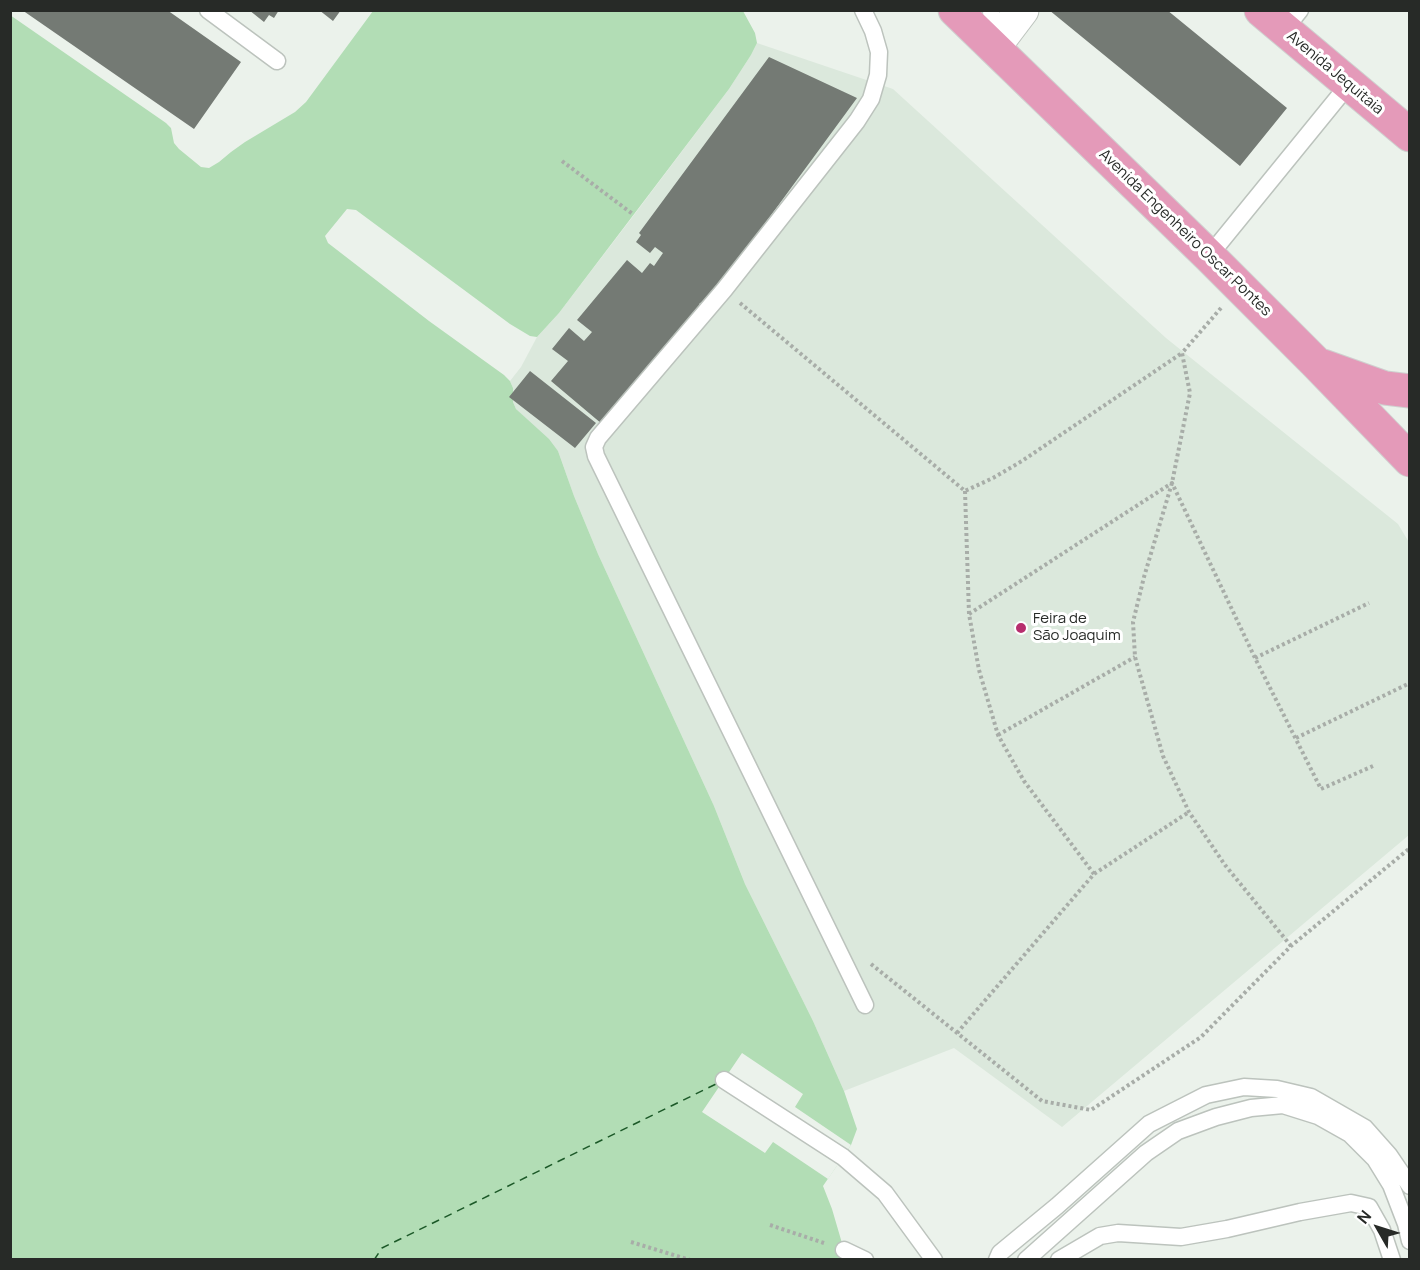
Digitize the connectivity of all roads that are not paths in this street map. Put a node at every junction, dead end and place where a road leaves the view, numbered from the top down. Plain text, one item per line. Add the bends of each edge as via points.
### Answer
1 (208, 10) edge
2 (862, 10) edge
3 (955, 10) edge
4 (991, 10) edge
5 (1022, 10) edge
6 (1282, 17) edge
7 (994, 47) junction
8 (277, 61) dead end
9 (1349, 84) junction
10 (1410, 135) edge
11 (1209, 256) junction
12 (1316, 363) junction
13 (1410, 391) edge
14 (1410, 460) edge
15 (865, 1005) dead end
16 (724, 1080) dead end
17 (1392, 1185) junction
18 (1410, 1186) edge
19 (1410, 1217) edge
20 (1410, 1241) edge
21 (844, 1250) road end
22 (865, 1260) edge
23 (933, 1260) edge
24 (997, 1260) edge
25 (1026, 1260) edge
26 (1059, 1260) edge
27 (1392, 1260) edge

1 - 8 lane
2 - 15 lane via 879,52 871,99 724,290 594,447
3 - 7 main road, Avenida Engenheiro Oscar Pontes
4 - 7 lane
5 - 7 street
6 - 9 main road, Avenida Jequitaia
7 - 11 main road, Avenida Engenheiro Oscar Pontes
9 - 10 main road, Avenida Jequitaia
9 - 11 lane
11 - 12 main road, Avenida Engenheiro Oscar Pontes
12 - 13 main road via 1384,388
12 - 14 main road, Avenida Engenheiro Oscar Pontes
16 - 23 lane via 843,1157 885,1193
17 - 19 lane
17 - 20 lane
17 - 25 lane via 1375,1159 1342,1129 1318,1116 1282,1105 1251,1108 1178,1131 1146,1153
18 - 24 lane via 1365,1128 1311,1097 1244,1087 1206,1095 1149,1124 1000,1253
21 - 22 lane
26 - 27 lane via 1100,1236 1118,1233 1181,1237 1350,1203 1369,1207 1383,1230

